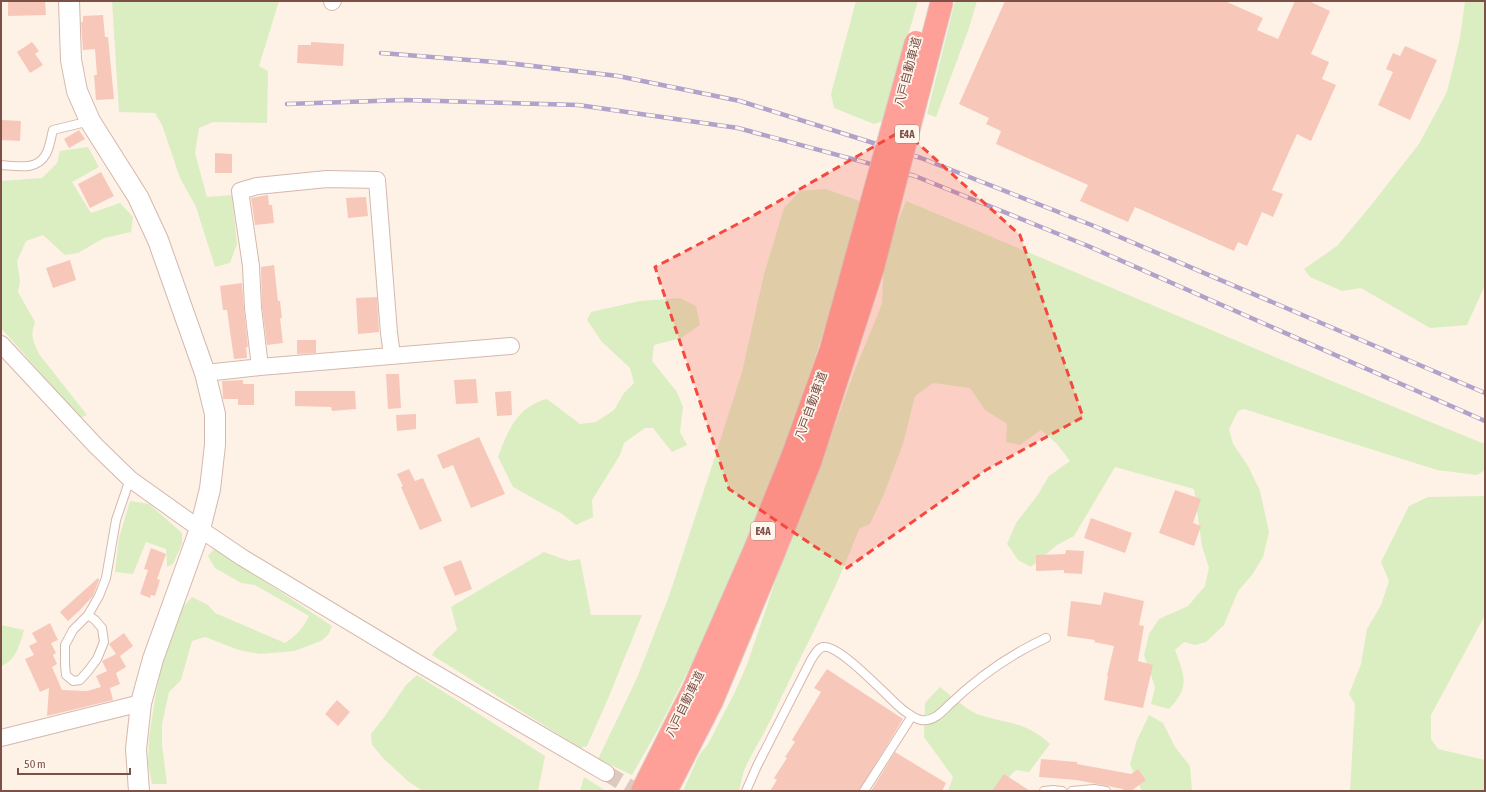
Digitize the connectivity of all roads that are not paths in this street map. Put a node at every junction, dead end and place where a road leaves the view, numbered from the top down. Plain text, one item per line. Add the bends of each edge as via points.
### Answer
1 (69, 1) edge
2 (927, 1) edge
3 (942, 1) edge
4 (90, 121) junction
5 (1, 165) edge
6 (865, 263) junction
7 (1, 344) edge
8 (511, 346) dead end
9 (392, 355) junction
10 (260, 367) junction
11 (205, 374) junction
12 (130, 479) junction
13 (200, 529) junction
14 (88, 615) junction
15 (1046, 638) dead end
16 (141, 703) junction
17 (912, 716) junction
18 (1, 738) edge
19 (606, 773) tunnel mouth
20 (138, 791) edge
21 (642, 791) edge
22 (666, 791) edge
23 (746, 791) edge
24 (864, 791) edge
25 (1044, 791) edge
26 (1062, 791) edge
27 (1072, 791) edge
28 (1106, 791) edge

1 - 4 street via 71,60 77,91
2 - 6 highway, 八戸自動車道 / E4A, bridge
3 - 6 highway, 八戸自動車道 / E4A, bridge
4 - 5 lane via 53,130 47,154 38,164
4 - 11 street via 138,198 158,240
6 - 21 highway, 八戸自動車道 / E4A via 755,549 693,690
6 - 22 highway, 八戸自動車道 / E4A via 842,365 807,469 712,701
7 - 12 street
8 - 9 street
9 - 10 street
9 - 10 street via 377,180 327,179 257,186 240,191 251,266
10 - 11 street
11 - 13 street via 215,414 215,445 210,489
12 - 13 street
12 - 14 lane via 116,520 106,578
13 - 16 street via 152,659
13 - 19 street via 243,558 416,662
14 - 14 lane via 73,630 66,645 66,675 73,681 80,680 88,671 104,642 102,628
15 - 17 lane via 1020,650 982,675 936,717 922,721
16 - 18 street
16 - 20 street via 136,749
17 - 23 lane via 852,662 833,648 823,647 811,660 756,766
17 - 24 lane
25 - 26 lane
27 - 28 lane via 1094,788

